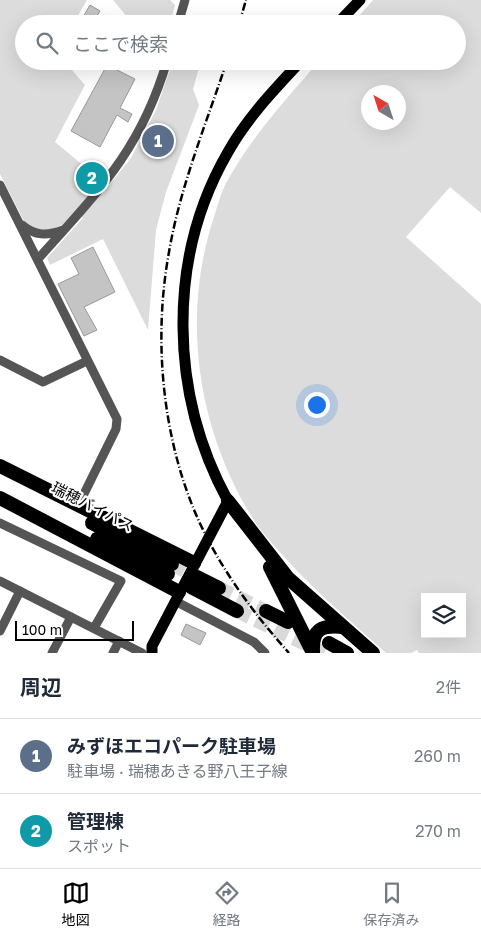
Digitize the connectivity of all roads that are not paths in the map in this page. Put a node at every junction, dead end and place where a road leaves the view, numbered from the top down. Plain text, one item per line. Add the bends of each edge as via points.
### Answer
1 (184, 0) edge
2 (360, 0) edge
3 (180, 15) edge
4 (346, 15) edge
5 (164, 70) edge
6 (293, 70) edge
7 (0, 184) edge
8 (20, 223) junction
9 (64, 230) junction
10 (38, 259) junction
11 (0, 360) edge
12 (87, 361) junction
13 (0, 466) edge
14 (0, 476) edge
15 (0, 490) edge
16 (0, 498) edge
17 (228, 502) junction
18 (78, 506) junction
19 (0, 523) edge
20 (0, 581) edge
21 (187, 584) junction
22 (218, 588) tunnel mouth
23 (20, 591) junction
24 (237, 611) tunnel mouth
25 (266, 612) tunnel mouth
26 (71, 617) junction
27 (288, 622) dead end
28 (343, 627) junction
29 (94, 628) junction
30 (0, 631) edge
31 (119, 641) junction
32 (329, 643) dead end
33 (52, 653) edge
34 (113, 653) edge
35 (142, 653) edge
36 (152, 653) edge
37 (265, 653) edge
38 (313, 653) edge
39 (347, 653) edge
40 (374, 653) edge

1 - 3 street
2 - 4 main road
5 - 9 street via 151,107 126,154 104,185
6 - 17 main road via 264,100 228,152 209,191 188,258 183,345 188,391 199,436
7 - 8 street
8 - 9 street via 41,235
8 - 10 street
9 - 10 street
10 - 12 street
11 - 12 street via 43,382
12 - 18 street via 117,424
13 - 18 highway
14 - 15 highway, 瑞穂バイパス via 170,569
16 - 21 highway
17 - 21 main road
17 - 28 highway via 288,578
17 - 38 highway via 236,520 282,587
18 - 21 highway
19 - 29 street via 121,581
20 - 23 street
21 - 22 highway
21 - 24 highway
21 - 36 main road via 152,646
21 - 37 street
23 - 26 street
23 - 30 street
25 - 27 highway
26 - 29 street
26 - 33 street
28 - 38 highway via 323,627 317,631 312,640
28 - 40 highway
29 - 31 street
31 - 34 street
31 - 35 street
32 - 39 highway

